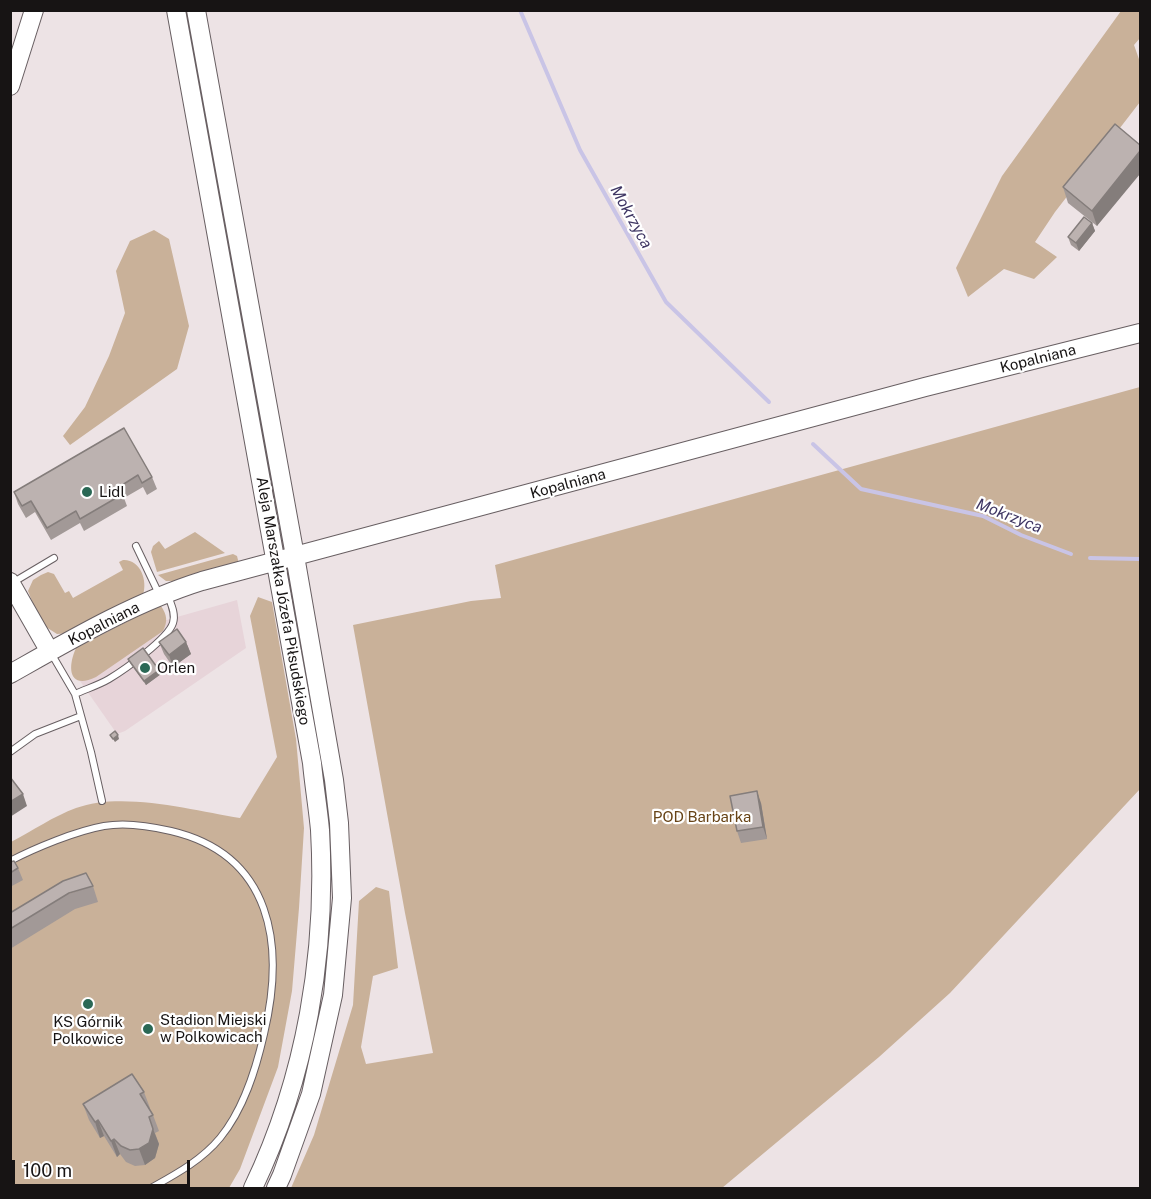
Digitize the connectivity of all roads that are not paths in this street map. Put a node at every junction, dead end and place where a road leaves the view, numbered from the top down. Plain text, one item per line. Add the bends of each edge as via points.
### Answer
1 (34, 10) edge
2 (176, 10) edge
3 (196, 10) edge
4 (10, 86) edge
5 (1140, 333) edge
6 (136, 546) dead end
7 (295, 556) junction
8 (54, 558) dead end
9 (276, 561) junction
10 (11, 583) edge
11 (163, 594) junction
12 (50, 652) junction
13 (10, 674) edge
14 (75, 694) junction
15 (81, 716) junction
16 (10, 752) edge
17 (102, 801) dead end
18 (10, 861) edge
19 (151, 1188) edge
20 (253, 1188) edge
21 (276, 1188) edge

1 - 4 main road
2 - 9 main road, Aleja Marszałka Józefa Piłsudskiego
3 - 7 main road, Aleja Marszałka Józefa Piłsudskiego
5 - 7 main road, Kopalniana
6 - 11 lane
7 - 9 main road, Kopalniana
7 - 21 main road, Aleja Marszałka Józefa Piłsudskiego via 334,780 342,898 326,1035 311,1094
8 - 10 lane
9 - 11 main road, Kopalniana
9 - 20 main road, Aleja Marszałka Józefa Piłsudskiego via 312,763 320,829 321,903 306,1031 291,1092
10 - 12 main road
11 - 12 main road, Kopalniana
11 - 14 lane via 174,612 170,630 150,650 108,680
12 - 13 main road, Kopalniana
12 - 14 lane
14 - 15 lane
15 - 16 lane via 35,734
15 - 17 lane
18 - 19 lane via 105,826 155,828 185,834 223,853 244,873 261,901 273,944 273,966 268,1017 258,1061 231,1124 220,1139 190,1165

